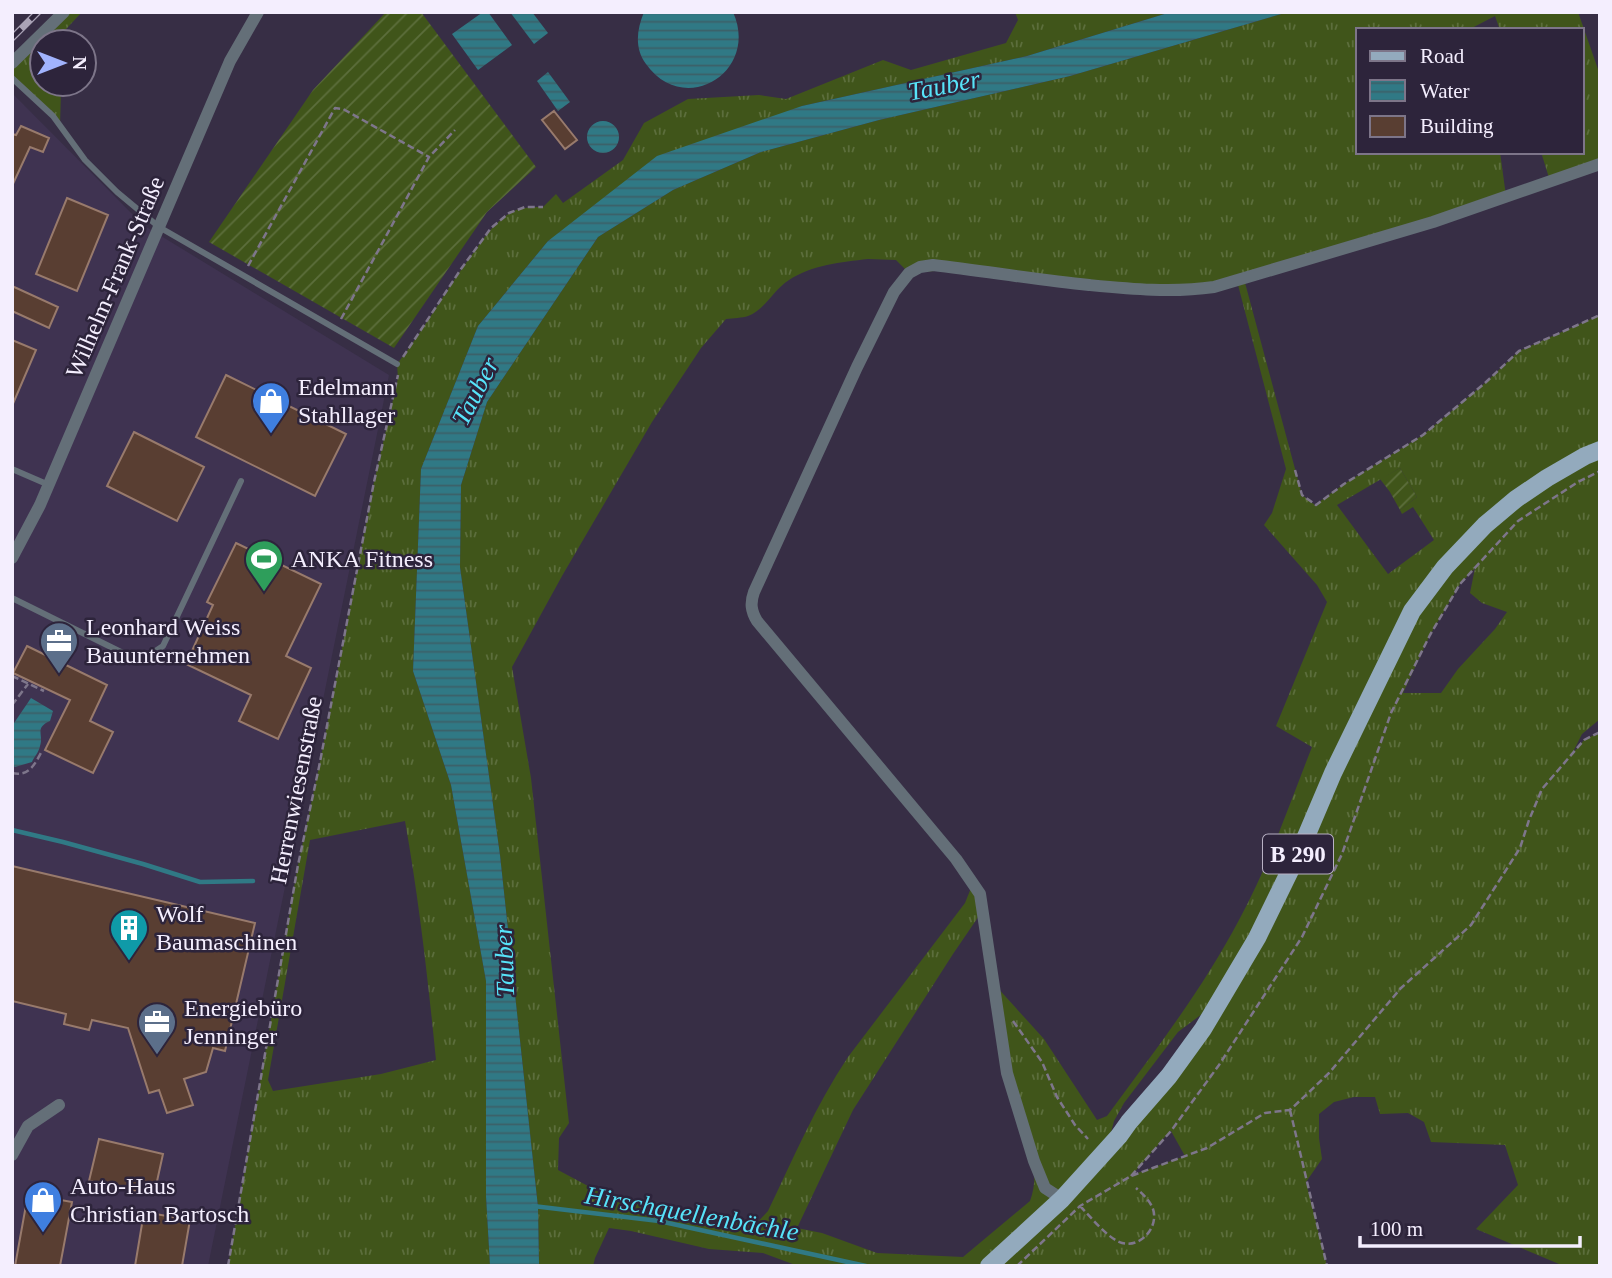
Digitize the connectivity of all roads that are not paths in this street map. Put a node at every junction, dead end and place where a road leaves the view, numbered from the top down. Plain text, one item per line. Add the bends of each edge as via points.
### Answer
1 (64, 12) edge
2 (258, 12) edge
3 (12, 63) edge
4 (12, 78) edge
5 (1600, 164) edge
6 (159, 227) junction
7 (397, 364) road end
8 (1600, 450) edge
9 (12, 469) edge
10 (241, 481) dead end
11 (49, 485) junction
12 (12, 558) edge
13 (12, 598) edge
14 (59, 1105) dead end
15 (12, 1155) edge
16 (1062, 1199) junction
17 (989, 1266) edge

1 - 3 street
2 - 6 street, Wilhelm-Frank-Straße via 230,61
4 - 6 lane via 53,116 85,160
5 - 16 street via 1433,222 1214,287 1186,291 1119,288 933,265 909,273 894,292 754,592 751,608 980,894 1007,1073 1045,1188
6 - 7 lane
6 - 11 street, Wilhelm-Frank-Straße
8 - 16 main road, B 290 via 1547,478 1485,525 1412,611 1251,948 1203,1029 1169,1076
9 - 11 lane
10 - 13 lane via 163,646 148,656 125,654
11 - 12 street, Wilhelm-Frank-Straße
14 - 15 street via 28,1126
16 - 17 main road, B 290

